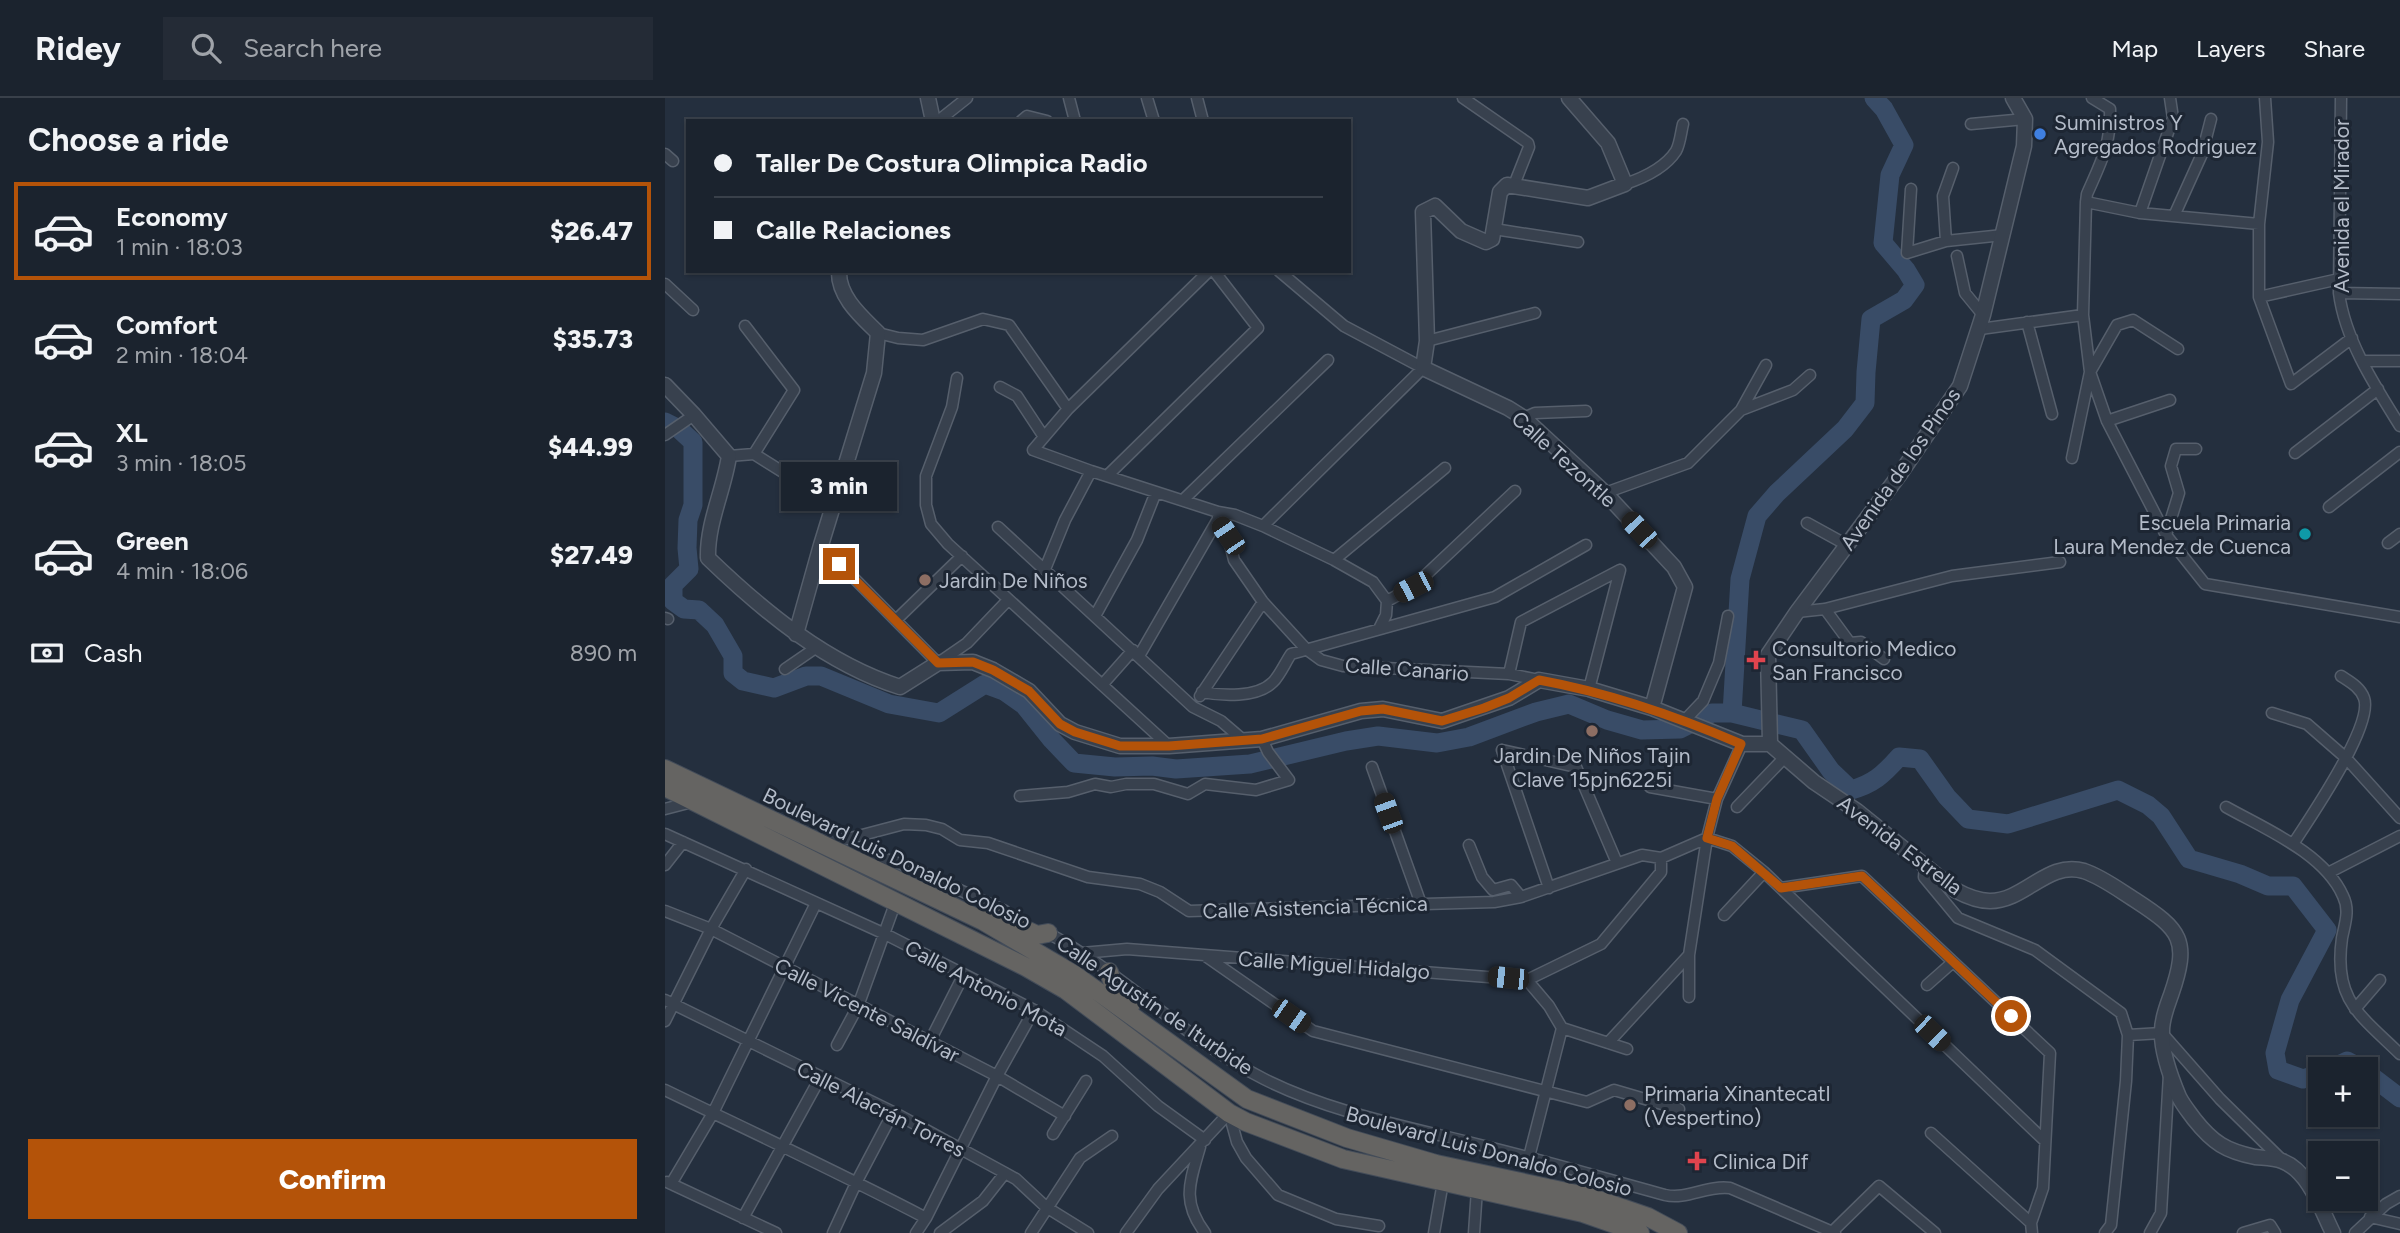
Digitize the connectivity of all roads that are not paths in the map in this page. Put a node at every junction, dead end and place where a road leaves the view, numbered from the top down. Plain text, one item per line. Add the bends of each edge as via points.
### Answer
1 (928, 98) edge
2 (967, 98) edge
3 (1069, 98) edge
4 (1147, 98) edge
5 (1197, 98) edge
6 (1463, 98) edge
7 (1569, 98) edge
8 (2092, 98) edge
9 (2170, 98) edge
10 (2265, 98) edge
11 (2341, 98) edge
12 (2013, 99) edge
13 (934, 119) edge
14 (938, 119) edge
15 (1074, 119) edge
16 (1153, 119) edge
17 (1202, 119) edge
18 (2025, 119) junction
19 (2211, 119) dead end
20 (1683, 124) dead end
21 (1971, 124) dead end
22 (1953, 168) dead end
23 (1625, 184) junction
24 (1514, 185) junction
25 (1911, 189) dead end
26 (2086, 202) junction
27 (2140, 213) junction
28 (2174, 216) junction
29 (2259, 224) junction
30 (1494, 229) junction
31 (2003, 235) junction
32 (1946, 241) junction
33 (1578, 243) dead end
34 (1957, 256) dead end
35 (839, 273) edge
36 (1210, 273) edge
37 (1214, 273) edge
38 (1281, 273) edge
39 (2339, 279) junction
40 (665, 284) edge
41 (2339, 293) junction
42 (2400, 294) edge
43 (2259, 297) junction
44 (694, 310) dead end
45 (1535, 313) dead end
46 (2083, 314) junction
47 (1982, 322) junction
48 (2027, 323) junction
49 (745, 326) dead end
50 (878, 333) junction
51 (2352, 338) junction
52 (1427, 341) junction
53 (2179, 349) dead end
54 (1328, 360) dead end
55 (2363, 361) junction
56 (2400, 361) edge
57 (1766, 365) dead end
58 (1423, 368) junction
59 (2090, 372) junction
60 (1810, 374) dead end
61 (957, 378) dead end
62 (665, 385) edge
63 (1000, 387) dead end
64 (2378, 389) junction
65 (2170, 400) dead end
66 (1068, 409) junction
67 (1741, 410) junction
68 (2395, 410) edge
69 (1585, 411) dead end
70 (2052, 414) dead end
71 (694, 415) junction
72 (1524, 418) junction
73 (2107, 421) junction
74 (2400, 426) edge
75 (665, 435) edge
76 (1044, 437) junction
77 (2196, 449) dead end
78 (2400, 452) edge
79 (754, 453) junction
80 (2295, 453) dead end
81 (729, 456) junction
82 (2072, 458) dead end
83 (1445, 468) dead end
84 (1091, 471) junction
85 (1108, 475) junction
86 (1515, 491) dead end
87 (1156, 492) junction
88 (1605, 493) junction
89 (1183, 500) junction
90 (834, 504) junction
91 (2329, 508) dead end
92 (1218, 516) junction
93 (1807, 523) dead end
94 (1263, 526) junction
95 (997, 527) dead end
96 (2400, 534) edge
97 (2166, 535) junction
98 (2388, 543) dead end
99 (821, 545) junction
100 (1586, 545) dead end
101 (1847, 545) junction
102 (962, 556) junction
103 (1334, 560) junction
104 (2060, 562) dead end
105 (1045, 569) junction
106 (1009, 600) junction
107 (1387, 601) junction
108 (1263, 602) junction
109 (1825, 609) junction
110 (1797, 611) junction
111 (1095, 615) junction
112 (1728, 616) dead end
113 (2400, 617) edge
114 (895, 620) junction
115 (1379, 629) junction
116 (796, 634) junction
117 (817, 647) junction
118 (1306, 649) junction
119 (1136, 653) junction
120 (1884, 659) dead end
121 (938, 663) junction
122 (785, 669) dead end
123 (1509, 674) junction
124 (2341, 676) dead end
125 (1539, 680) junction
126 (1102, 685) junction
127 (1588, 689) junction
128 (1202, 692) junction
129 (1193, 707) junction
130 (1652, 708) junction
131 (2272, 713) dead end
132 (1685, 721) junction
133 (1242, 739) junction
134 (1770, 743) junction
135 (1741, 744) junction
136 (1265, 745) junction
137 (1169, 746) junction
138 (1785, 757) junction
139 (2346, 758) junction
140 (1372, 767) dead end
141 (665, 769) edge
142 (1650, 787) dead end
143 (665, 788) edge
144 (1020, 796) dead end
145 (1717, 799) junction
146 (692, 802) junction
147 (1737, 807) dead end
148 (2226, 807) dead end
149 (665, 809) edge
150 (2400, 818) edge
151 (665, 834) edge
152 (2400, 836) edge
153 (1707, 838) junction
154 (812, 841) junction
155 (683, 842) junction
156 (2293, 844) junction
157 (1469, 845) dead end
158 (841, 855) junction
159 (1661, 858) junction
160 (1618, 863) junction
161 (665, 864) edge
162 (1925, 866) junction
163 (746, 869) junction
164 (1764, 872) junction
165 (2328, 873) junction
166 (899, 881) junction
167 (1549, 888) junction
168 (1781, 888) junction
169 (1521, 897) junction
170 (896, 901) junction
171 (816, 903) junction
172 (1421, 904) junction
173 (665, 911) edge
174 (1724, 915) dead end
175 (711, 929) junction
176 (885, 933) junction
177 (1048, 933) junction
178 (1082, 953) junction
179 (1204, 955) junction
180 (1689, 955) junction
181 (1953, 962) junction
182 (783, 968) junction
183 (1109, 972) junction
184 (963, 976) junction
185 (2380, 980) dead end
186 (1527, 981) junction
187 (1927, 985) dead end
188 (1689, 997) dead end
189 (669, 1002) edge
190 (858, 1006) junction
191 (2355, 1009) junction
192 (1034, 1010) junction
193 (665, 1021) edge
194 (1562, 1028) junction
195 (1154, 1033) junction
196 (2162, 1033) junction
197 (2127, 1035) junction
198 (748, 1041) junction
199 (929, 1043) junction
200 (1608, 1043) junction
201 (837, 1045) dead end
202 (1626, 1049) dead end
203 (2400, 1054) edge
204 (2169, 1070) junction
205 (997, 1076) junction
206 (820, 1078) junction
207 (1086, 1081) dead end
208 (665, 1090) edge
209 (1547, 1091) junction
210 (1678, 1109) dead end
211 (713, 1113) junction
212 (1229, 1113) junction
213 (1065, 1116) junction
214 (887, 1124) dead end
215 (1931, 1133) dead end
216 (1053, 1134) dead end
217 (1112, 1136) dead end
218 (2045, 1141) junction
219 (1203, 1142) junction
220 (782, 1147) junction
221 (960, 1149) junction
222 (1529, 1157) junction
223 (2283, 1161) junction
224 (1566, 1168) junction
225 (1005, 1173) junction
226 (857, 1181) junction
227 (1443, 1182) junction
228 (668, 1183) edge
229 (1477, 1189) junction
230 (1561, 1190) junction
231 (2400, 1196) edge
232 (1046, 1207) junction
233 (2370, 1217) junction
234 (743, 1218) junction
235 (926, 1218) junction
236 (1138, 1218) junction
237 (2400, 1224) edge
238 (1379, 1226) dead end
239 (2031, 1228) edge
240 (944, 1230) edge
241 (1834, 1232) edge
242 (776, 1233) edge
243 (833, 1233) edge
244 (916, 1233) edge
245 (960, 1233) edge
246 (1031, 1233) edge
247 (1088, 1233) edge
248 (1126, 1233) edge
249 (1136, 1233) edge
250 (1205, 1233) edge
251 (1434, 1233) edge
252 (1474, 1233) edge
253 (1640, 1233) edge
254 (1678, 1233) edge
255 (1935, 1233) edge
256 (2105, 1233) edge
257 (2150, 1233) edge
258 (2243, 1233) edge
259 (2275, 1233) edge
260 (2333, 1233) edge
261 (2355, 1233) edge

1 - 13 street
2 - 14 street
3 - 15 street
4 - 16 street
5 - 17 street
6 - 24 street via 1528,143
7 - 23 street via 1608,144
8 - 26 street via 2110,109 2111,126
9 - 27 street via 2173,118
10 - 29 street via 2268,142
11 - 39 street, Avenida el Mirador
12 - 18 street
18 - 21 street
18 - 31 street, Avenida de los Pinos via 2024,146
19 - 28 street via 2202,153
20 - 23 street via 1677,150 1642,179
22 - 32 street via 1943,196
23 - 24 street via 1588,198
24 - 30 street via 1500,192
25 - 32 street via 1907,253
26 - 27 street
26 - 46 street
27 - 28 street
28 - 29 street
29 - 43 street
30 - 33 street
30 - 52 street via 1492,239 1486,242 1461,231 1434,206 1423,212
31 - 32 street
31 - 47 street, Avenida de los Pinos
34 - 47 street via 1965,293
35 - 50 street via 843,292
36 - 66 street
37 - 85 street via 1258,328
38 - 58 street, Calle Tezontle via 1344,326
39 - 41 street, Avenida el Mirador
39 - 43 street
40 - 44 street
41 - 42 street
41 - 51 street, Avenida el Mirador
43 - 51 street via 2291,384
45 - 52 street
46 - 48 street
46 - 59 street
47 - 48 street
47 - 101 street, Avenida de los Pinos via 1960,386
48 - 70 street
49 - 79 street via 794,390
50 - 66 street via 923,340 983,319 1009,325
50 - 90 street via 874,373
51 - 55 street, Avenida el Mirador
52 - 58 street
53 - 59 street via 2133,320 2117,325
54 - 89 street
55 - 56 street
55 - 64 street, Avenida el Mirador
57 - 67 street
58 - 72 street, Calle Tezontle
58 - 94 street
59 - 73 street
59 - 82 street
60 - 67 street via 1793,390
61 - 102 street via 952,407 926,476 926,505 931,524
62 - 71 street
63 - 76 street via 1017,396
64 - 68 street, Avenida el Mirador
64 - 80 street
65 - 73 street
66 - 76 street
67 - 88 street via 1688,463
68 - 74 street, Avenida el Mirador
69 - 72 street via 1535,413
71 - 75 street
71 - 81 street
72 - 88 street, Calle Tezontle
73 - 97 street
76 - 84 street via 1033,450
77 - 97 street via 2176,449 2171,466 2179,493
78 - 91 street
79 - 81 street
79 - 90 street
81 - 116 street via 707,541 708,558
83 - 103 street
84 - 85 street
84 - 105 street
85 - 87 street
86 - 107 street via 1413,587
87 - 89 street
87 - 111 street via 1137,540
88 - 130 street, Calle Tezontle via 1674,567 1685,587
89 - 92 street
90 - 99 street
92 - 94 street via 1235,515
92 - 108 street, Calle Canario via 1234,560
92 - 119 street
93 - 101 street
94 - 103 street
95 - 105 street
96 - 98 street
97 - 113 street via 2205,583
99 - 114 street
99 - 116 street
100 - 115 street via 1495,597
101 - 110 street, Avenida de los Pinos
102 - 106 street
102 - 114 street
103 - 107 street via 1373,582
104 - 109 street via 1952,576
105 - 111 street
106 - 121 street via 967,643
106 - 126 street
107 - 115 street
108 - 118 street, Calle Canario
108 - 128 street
109 - 110 street
109 - 120 street via 1850,643 1861,642
110 - 134 street, Avenida de los Pinos via 1768,655
111 - 119 street
112 - 132 street via 1719,663 1703,701
114 - 121 street
115 - 118 street
116 - 117 street
117 - 121 street via 900,688
117 - 122 street
118 - 123 street, Calle Canario via 1321,660 1343,666
118 - 128 street via 1291,654 1264,689 1216,695
119 - 126 street
119 - 129 street
121 - 137 street via 973,662 993,670 1029,691 1060,724 1075,732 1120,746
123 - 125 street, Calle Canario
123 - 127 street via 1521,622 1620,570
124 - 139 street via 2359,689 2365,700 2365,713
125 - 127 street
125 - 136 street via 1497,703 1442,721 1383,709 1361,711
126 - 137 street
127 - 130 street
128 - 129 street
129 - 133 street via 1221,721
130 - 132 street
131 - 139 street via 2307,724
132 - 135 street
133 - 136 street
133 - 137 street
134 - 135 street
134 - 138 street, Avenida Estrella
135 - 145 street
136 - 144 street via 1288,779 1256,790 1205,784 1188,794 1154,784 1095,784 1068,792
138 - 147 street
138 - 162 street, Avenida Estrella
139 - 150 street
139 - 156 street
140 - 172 street
141 - 154 highway, Boulevard Luis Donaldo Colosio
142 - 145 street
143 - 146 highway, Boulevard Luis Donaldo Colosio
145 - 153 street
146 - 149 street
146 - 170 highway, Boulevard Luis Donaldo Colosio
148 - 156 street
151 - 155 street, Calle Antonio Mota
152 - 165 street
153 - 159 street
153 - 164 street via 1732,846
153 - 180 street
154 - 158 highway, Boulevard Luis Donaldo Colosio
154 - 172 street, Calle Asistencia Técnica via 847,839 904,824 926,825 960,840 989,843 1088,877 1140,884 1189,911
155 - 161 street
155 - 163 street, Calle Antonio Mota
156 - 165 street
157 - 169 street via 1482,877 1493,890 1511,885
158 - 166 highway, Boulevard Luis Donaldo Colosio
158 - 177 street, Calle Agustín de Iturbide via 868,853 912,868
159 - 160 street, Calle Asistencia Técnica via 1642,855
159 - 186 street via 1661,872 1601,944
160 - 167 street, Calle Asistencia Técnica
160 - 167 street via 1576,767 1503,750
162 - 196 street, Avenida Estrella via 1955,890 1992,901 2012,896 2055,871 2083,871 2162,917 2179,937 2181,951
162 - 197 street via 1924,877 1958,918 2035,950 2121,1013
163 - 171 street, Calle Antonio Mota
163 - 175 street
164 - 168 street
164 - 174 street
165 - 191 street via 2345,898 2341,983
166 - 177 highway via 920,884 1037,935
166 - 195 highway, Boulevard Luis Donaldo Colosio via 983,921 1075,975
167 - 169 street, Calle Asistencia Técnica
168 - 181 street via 1862,876
168 - 218 street
169 - 172 street, Calle Asistencia Técnica
170 - 176 street
170 - 212 highway, Boulevard Luis Donaldo Colosio via 1066,990
171 - 176 street, Calle Antonio Mota
171 - 182 street
173 - 175 street, Calle Vicente Saldívar
175 - 182 street, Calle Vicente Saldívar
175 - 189 street
176 - 184 street, Calle Antonio Mota
176 - 190 street
177 - 178 street, Calle Agustín de Iturbide
178 - 179 street, Calle Miguel Hidalgo via 1127,949
178 - 183 street, Calle Agustín de Iturbide
179 - 186 street, Calle Miguel Hidalgo
179 - 209 street via 1313,1031
180 - 188 street
180 - 200 street
181 - 187 street
181 - 218 street via 2050,1053
182 - 190 street, Calle Vicente Saldívar
182 - 198 street
183 - 195 highway via 1121,997
183 - 222 street, Calle Agustín de Iturbide via 1204,1044 1264,1079 1336,1110
184 - 192 street, Calle Antonio Mota
184 - 199 street
185 - 191 street
186 - 194 street
189 - 193 street
189 - 198 street, Calle Alacrán Torres
190 - 199 street, Calle Vicente Saldívar
190 - 201 street
191 - 203 street
192 - 205 street
192 - 219 street, Calle Antonio Mota via 1103,1055
194 - 200 street
194 - 209 street
195 - 230 highway, Boulevard Luis Donaldo Colosio via 1247,1099 1346,1138 1436,1164
196 - 197 street
196 - 204 street, Avenida Estrella
196 - 223 street
197 - 256 street via 2112,1225
198 - 206 street, Calle Alacrán Torres
198 - 211 street
199 - 205 street, Calle Vicente Saldívar
200 - 202 street
204 - 223 street, Avenida Estrella via 2181,1101 2209,1138 2223,1148
204 - 257 street via 2161,1213
205 - 213 street, Calle Vicente Saldívar
205 - 221 street
206 - 220 street
206 - 221 street, Calle Alacrán Torres
207 - 213 street
208 - 211 street
209 - 210 street via 1587,1102 1614,1090
209 - 222 street
211 - 220 street
211 - 228 street
212 - 219 street
212 - 227 highway, Boulevard Luis Donaldo Colosio via 1343,1158
212 - 238 street via 1246,1158 1278,1195 1336,1219
213 - 216 street
214 - 226 street
215 - 239 street
217 - 232 street via 1080,1158
218 - 239 street via 2043,1188
219 - 236 street via 1158,1189
219 - 250 street via 1188,1187 1190,1206
220 - 226 street
220 - 234 street
221 - 225 street, Calle Alacrán Torres
221 - 235 street
222 - 224 street, Calle Agustín de Iturbide
223 - 260 street via 2309,1185
224 - 230 street
224 - 241 street, Calle Agustín de Iturbide via 1673,1197 1716,1186 1730,1188
225 - 232 street, Calle Alacrán Torres
225 - 240 street via 983,1201
226 - 235 street
226 - 243 street
227 - 229 highway, Boulevard Luis Donaldo Colosio
227 - 251 street
228 - 234 street
229 - 252 street
229 - 253 highway, Boulevard Luis Donaldo Colosio via 1583,1213
230 - 254 highway, Boulevard Luis Donaldo Colosio via 1648,1217
231 - 233 street
232 - 246 street
232 - 247 street, Calle Alacrán Torres
233 - 237 street
233 - 261 street
234 - 242 street
235 - 244 street
236 - 248 street
236 - 249 street
240 - 245 street
241 - 255 street via 1879,1186
258 - 259 street via 2270,1225

